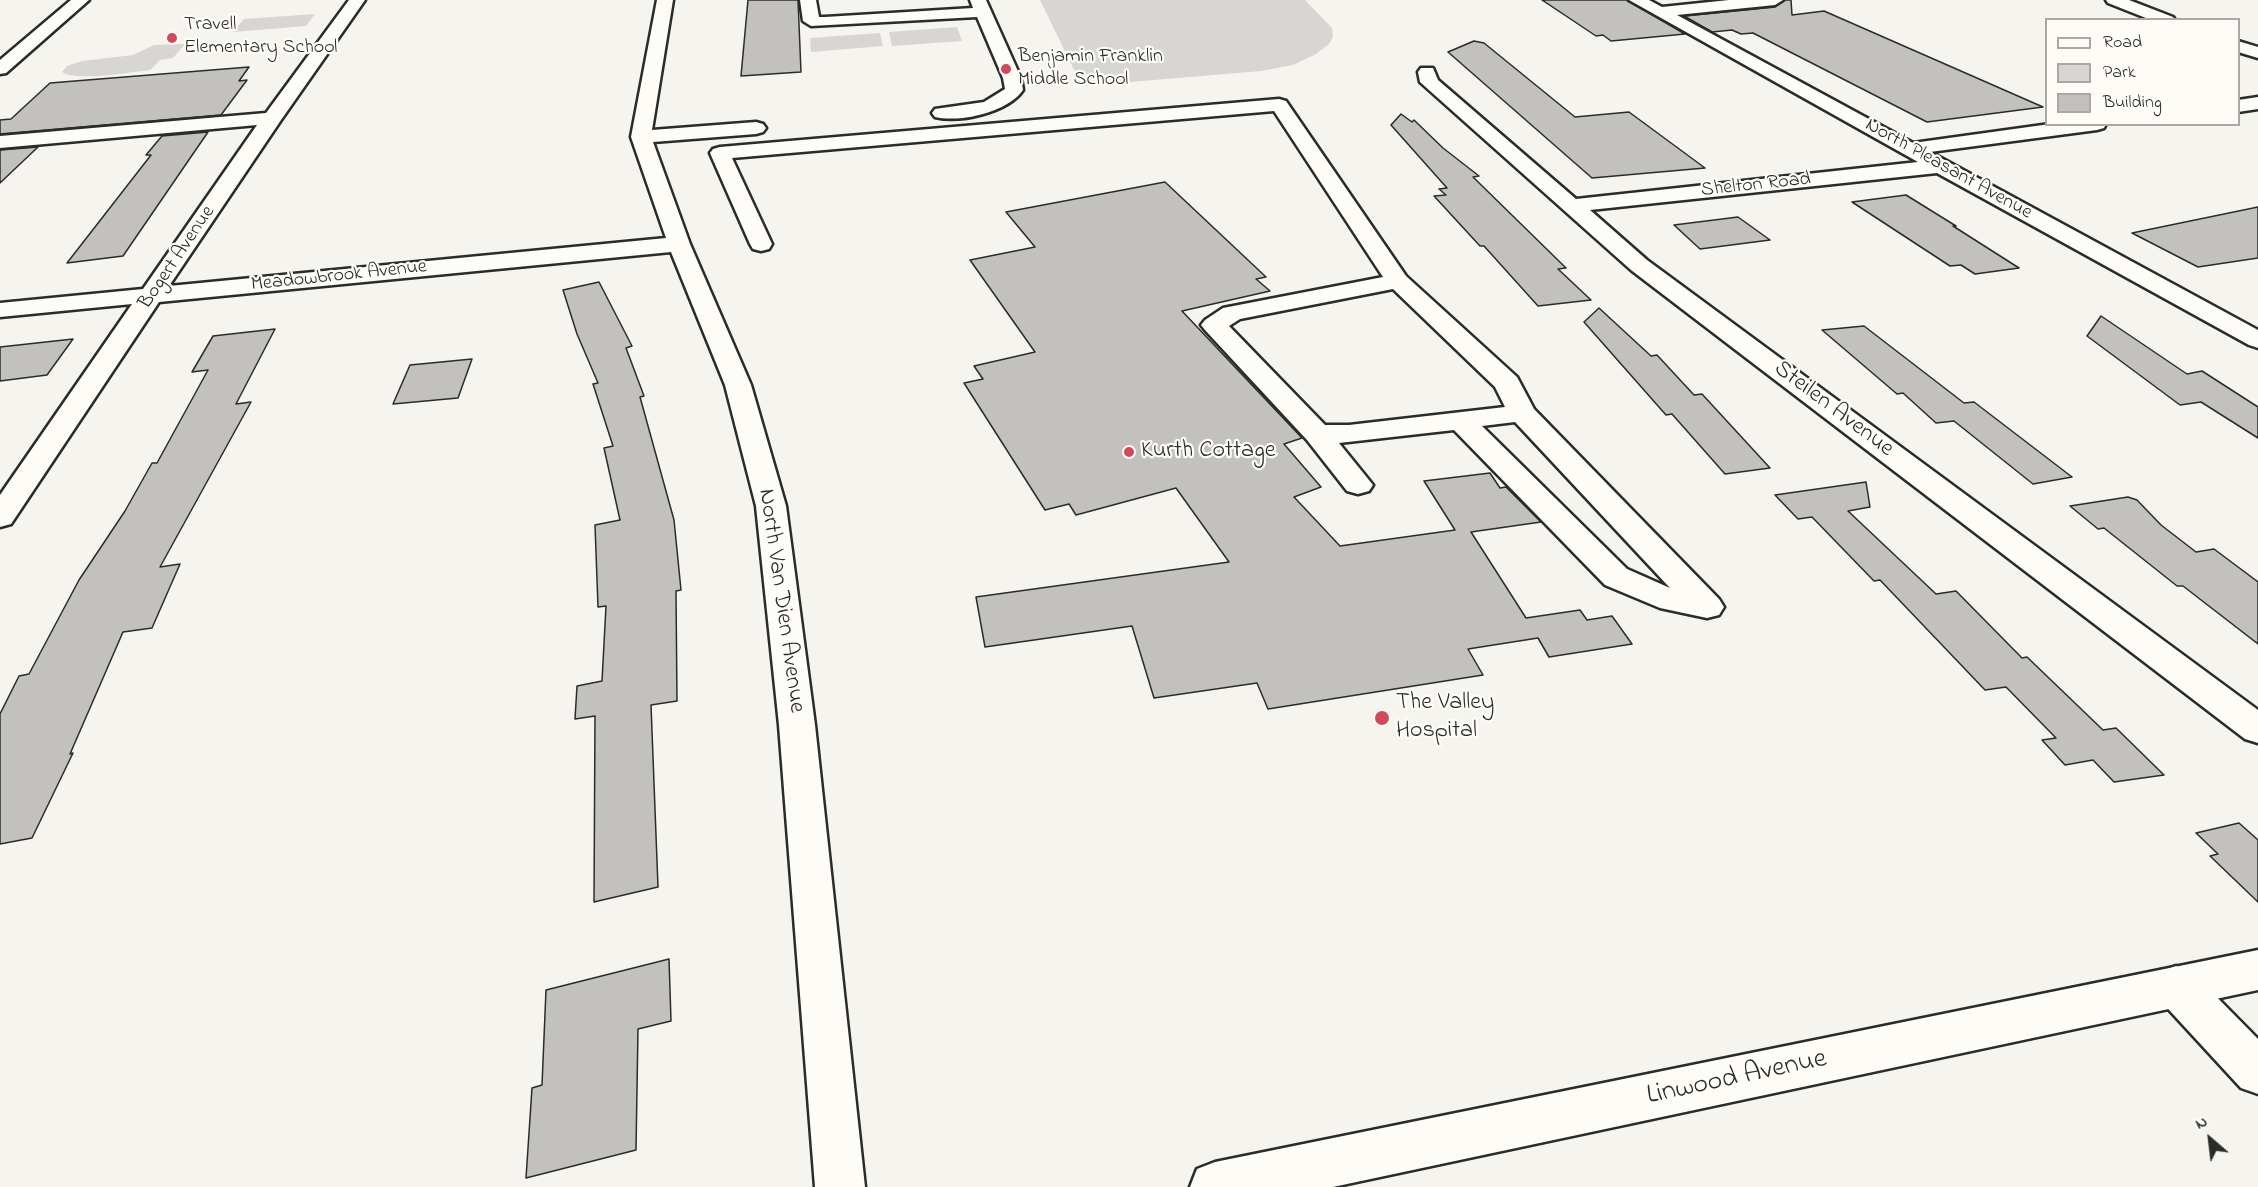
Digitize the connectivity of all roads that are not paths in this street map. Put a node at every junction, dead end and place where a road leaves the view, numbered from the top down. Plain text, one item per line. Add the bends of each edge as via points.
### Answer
1 (81, 0) edge
2 (357, 0) edge
3 (665, 0) edge
4 (808, 0) edge
5 (1637, 0) edge
6 (1775, 0) edge
7 (2114, 0) edge
8 (981, 6) edge
9 (1660, 12) junction
10 (2162, 18) edge
11 (2240, 47) edge
12 (2258, 53) edge
13 (0, 69) edge
14 (1427, 72) dead end
15 (2258, 103) edge
16 (2240, 106) edge
17 (921, 115) dead end
18 (272, 118) junction
19 (2082, 126) edge
20 (770, 127) dead end
21 (641, 137) junction
22 (0, 142) edge
23 (1911, 149) junction
24 (1941, 166) junction
25 (1570, 206) junction
26 (679, 244) junction
27 (761, 244) dead end
28 (1398, 281) junction
29 (152, 296) junction
30 (0, 310) edge
31 (2258, 340) edge
32 (1522, 413) junction
33 (1460, 420) junction
34 (1317, 434) junction
35 (1358, 485) dead end
36 (0, 517) edge
37 (2258, 729) edge
38 (2258, 970) edge
39 (2176, 986) junction
40 (2258, 1072) edge
41 (840, 1187) edge
42 (1215, 1187) edge

1 - 13 street
2 - 18 street, Bogert Avenue
3 - 21 street, North Van Dien Avenue
4 - 8 street via 811,21 825,22
5 - 9 street, North Pleasant Avenue
6 - 9 street
7 - 10 street
8 - 17 street via 1014,90 997,105
9 - 23 street, North Pleasant Avenue
11 - 12 street
14 - 25 street, Steilen Avenue via 1429,82
15 - 16 street
18 - 22 street
18 - 29 street, Bogert Avenue
19 - 23 street
20 - 21 street
21 - 26 street, North Van Dien Avenue
23 - 24 street, North Pleasant Avenue
24 - 25 street, Shelton Road
24 - 31 street, North Pleasant Avenue
25 - 37 street, Steilen Avenue via 1639,266
26 - 29 street, Meadowbrook Avenue
26 - 41 street, North Van Dien Avenue via 738,385 771,506 797,725
27 - 28 street via 720,153 1279,105
28 - 32 street via 1507,383
28 - 34 street via 1232,313 1214,325
29 - 30 street, Meadowbrook Avenue
29 - 36 street, Bogert Avenue
32 - 33 street
32 - 33 street via 1707,607 1660,597 1616,577
33 - 34 street via 1349,435
34 - 35 street
38 - 39 street, Linwood Avenue
39 - 40 street
39 - 42 street, Linwood Avenue

